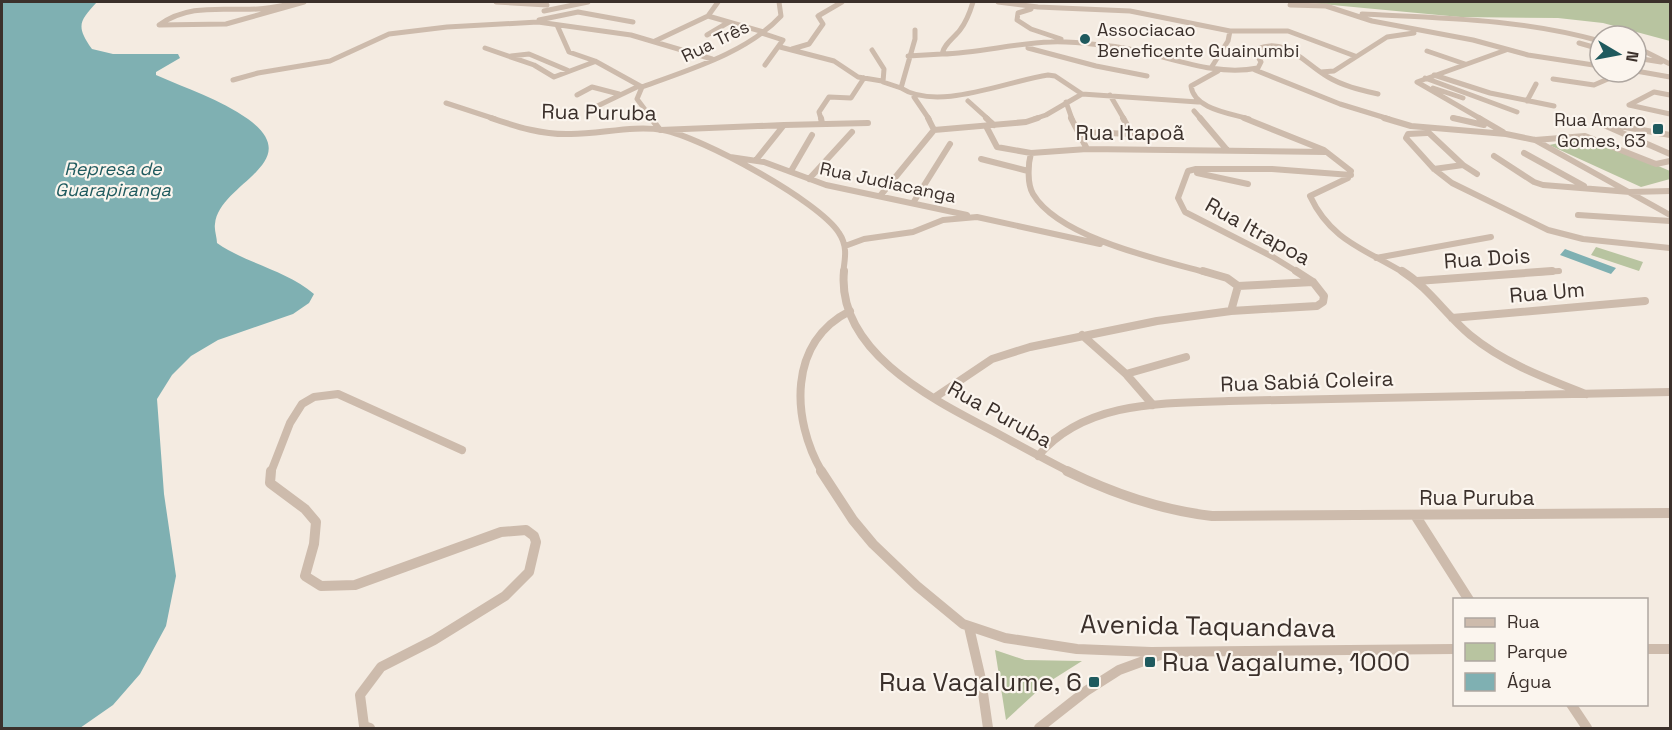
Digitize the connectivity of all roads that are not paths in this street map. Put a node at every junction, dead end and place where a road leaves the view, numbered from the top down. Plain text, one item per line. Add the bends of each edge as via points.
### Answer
1 (304, 2) edge
2 (496, 2) edge
3 (552, 2) edge
4 (588, 2) edge
5 (718, 2) edge
6 (779, 2) edge
7 (842, 2) edge
8 (973, 2) edge
9 (998, 2) edge
10 (1327, 4) edge
11 (1290, 5) dead end
12 (1038, 7) junction
13 (545, 8) junction
14 (1350, 14) junction
15 (708, 16) junction
16 (538, 21) junction
17 (633, 22) dead end
18 (729, 22) junction
19 (558, 25) junction
20 (915, 30) dead end
21 (1230, 31) junction
22 (763, 32) junction
23 (1430, 33) junction
24 (707, 34) dead end
25 (1588, 38) edge
26 (1053, 40) junction
27 (655, 41) junction
28 (1579, 44) dead end
29 (1588, 46) edge
30 (780, 47) junction
31 (1025, 47) junction
32 (485, 48) dead end
33 (787, 50) junction
34 (872, 50) dead end
35 (1506, 50) junction
36 (1427, 51) dead end
37 (1648, 53) edge
38 (942, 54) junction
39 (511, 56) junction
40 (908, 56) junction
41 (1355, 56) junction
42 (712, 59) junction
43 (1648, 60) edge
44 (595, 61) junction
45 (1465, 64) junction
46 (1588, 64) edge
47 (1670, 64) edge
48 (765, 65) dead end
49 (1214, 69) junction
50 (567, 70) junction
51 (1255, 70) junction
52 (1321, 72) junction
53 (1648, 73) edge
54 (1434, 75) junction
55 (1147, 76) dead end
56 (1671, 77) edge
57 (864, 78) junction
58 (1425, 78) junction
59 (233, 80) dead end
60 (1552, 80) dead end
61 (882, 81) junction
62 (1536, 84) dead end
63 (1596, 84) edge
64 (640, 86) junction
65 (1423, 86) junction
66 (901, 88) junction
67 (619, 94) junction
68 (1082, 94) junction
69 (1378, 94) dead end
70 (577, 95) dead end
71 (1110, 95) junction
72 (1671, 95) edge
73 (914, 97) junction
74 (968, 101) dead end
75 (1527, 101) junction
76 (1066, 102) junction
77 (1198, 102) junction
78 (446, 103) dead end
79 (1554, 106) dead end
80 (586, 111) dead end
81 (1194, 111) dead end
82 (1671, 114) edge
83 (1453, 118) dead end
84 (822, 123) junction
85 (868, 123) dead end
86 (784, 125) junction
87 (994, 125) junction
88 (986, 126) junction
89 (1496, 128) junction
90 (660, 130) junction
91 (934, 130) junction
92 (1428, 131) junction
93 (852, 132) dead end
94 (1078, 132) junction
95 (1132, 134) junction
96 (1506, 134) junction
97 (812, 135) dead end
98 (1162, 135) dead end
99 (1671, 135) edge
100 (1534, 140) junction
101 (950, 144) dead end
102 (1087, 149) junction
103 (1227, 150) junction
104 (1329, 152) junction
105 (1031, 153) junction
106 (1524, 153) dead end
107 (1671, 154) edge
108 (725, 156) junction
109 (1494, 156) dead end
110 (981, 159) dead end
111 (756, 160) junction
112 (1671, 161) edge
113 (1463, 165) junction
114 (1434, 169) junction
115 (791, 171) junction
116 (1028, 171) junction
117 (1188, 171) junction
118 (1477, 174) dead end
119 (1351, 175) junction
120 (809, 179) junction
121 (1248, 184) dead end
122 (1588, 189) junction
123 (1671, 191) edge
124 (1630, 192) junction
125 (880, 196) junction
126 (914, 203) junction
127 (1578, 215) dead end
128 (1671, 215) edge
129 (977, 216) junction
130 (1671, 221) edge
131 (1491, 237) dead end
132 (845, 246) junction
133 (1112, 247) junction
134 (1671, 248) edge
135 (1376, 258) junction
136 (1559, 271) dead end
137 (1417, 281) junction
138 (1312, 282) junction
139 (1238, 286) junction
140 (1645, 301) dead end
141 (850, 311) junction
142 (1231, 311) junction
143 (1452, 318) junction
144 (1082, 335) junction
145 (1186, 357) dead end
146 (1126, 374) junction
147 (1671, 392) edge
148 (1592, 396) junction
149 (934, 399) junction
150 (1153, 405) junction
151 (462, 450) dead end
152 (1038, 456) junction
153 (1671, 513) edge
154 (1414, 515) junction
155 (1468, 598) edge
156 (969, 627) junction
157 (1671, 648) edge
158 (1453, 649) edge
159 (1648, 649) edge
160 (1163, 654) junction
161 (1572, 706) edge
162 (370, 729) edge
163 (988, 729) edge
164 (1039, 729) edge
165 (1587, 729) edge

1 - 1 street via 226,24 159,25 170,16 193,8 256,9
2 - 13 street
3 - 13 street
4 - 13 street
5 - 15 street
6 - 22 street, Rua Três via 781,16
7 - 33 street via 818,16 823,24 809,44
8 - 38 street via 967,20
9 - 12 street
10 - 11 street
10 - 14 street
12 - 21 street via 1126,11
12 - 26 street via 1020,12 1016,18
13 - 16 street
14 - 23 street
14 - 25 street via 1468,19
15 - 18 street
15 - 27 street
16 - 17 street via 578,12
16 - 19 street
16 - 59 street via 389,34 330,61 258,72
18 - 22 street
18 - 24 street
19 - 27 street
19 - 44 street via 569,52
20 - 40 street
21 - 41 street via 1292,32
21 - 49 street
22 - 30 street via 780,37
22 - 42 street, Rua Três
23 - 35 street
23 - 41 street via 1391,35
26 - 31 street
26 - 49 street via 1146,51
27 - 42 street
28 - 29 street
30 - 33 street
30 - 48 street
31 - 38 street
31 - 55 street
32 - 39 street
33 - 57 street via 834,61
34 - 61 street via 884,69
35 - 45 street
35 - 46 street
36 - 45 street
37 - 47 street
38 - 40 street
39 - 50 street via 529,54
39 - 50 street via 551,77
40 - 66 street
41 - 52 street via 1331,72
42 - 64 street, Rua Três
43 - 47 street
44 - 50 street
44 - 64 street
45 - 54 street
49 - 51 street
49 - 77 street via 1191,86
51 - 52 street via 1260,65 1257,49 1269,45 1290,50
51 - 92 street via 1377,117
52 - 69 street
53 - 56 street
54 - 58 street
54 - 75 street
57 - 61 street
57 - 84 street via 851,98 829,97 819,112
58 - 65 street via 1417,82
58 - 65 street via 1514,114
60 - 63 street
61 - 66 street
62 - 75 street
64 - 67 street, Rua Três
64 - 90 street via 637,99
65 - 89 street
66 - 73 street
67 - 70 street via 592,87
67 - 80 street, Rua Três
68 - 71 street
68 - 73 street via 1048,75 971,93
68 - 76 street
71 - 77 street
71 - 95 street
72 - 82 street via 1654,92 1629,105
73 - 91 street
74 - 87 street
75 - 79 street
76 - 87 street via 1037,118
76 - 94 street
77 - 104 street
78 - 90 street, Rua Puruba via 545,133
81 - 103 street
83 - 89 street
84 - 85 street
84 - 86 street
86 - 90 street
86 - 111 street
87 - 88 street
88 - 91 street
88 - 105 street, Rua Itapoã via 998,147
89 - 96 street
90 - 108 street, Rua Puruba
91 - 125 street
92 - 96 street
92 - 113 street
92 - 114 street via 1408,134 1407,138
93 - 120 street
94 - 95 street
94 - 102 street
95 - 98 street
96 - 100 street
97 - 115 street
99 - 107 street via 1598,122
100 - 112 street via 1585,136 1656,164
100 - 124 street
101 - 126 street
102 - 103 street, Rua Itapoã
102 - 105 street, Rua Itapoã
103 - 104 street, Rua Itapoã
104 - 119 street via 1347,164
105 - 116 street
106 - 122 street
108 - 111 street, Rua Judiacanga
108 - 132 street, Rua Puruba via 822,215
109 - 122 street via 1538,184
110 - 116 street
111 - 115 street, Rua Judiacanga
113 - 114 street
113 - 118 street
114 - 134 street via 1473,195 1555,232 1582,239
115 - 120 street, Rua Judiacanga
116 - 133 street via 1032,193 1040,204
117 - 119 street, Rua Itrapoa via 1272,169
117 - 121 street, Rua Itrapoa
117 - 138 street, Rua Itrapoa via 1178,198 1185,212 1273,257
119 - 135 street via 1310,196 1327,226
120 - 125 street, Rua Judiacanga
122 - 124 street
123 - 124 street
124 - 128 street
125 - 126 street, Rua Judiacanga
126 - 129 street, Rua Judiacanga
127 - 130 street
129 - 132 street via 943,220 914,232 864,239
129 - 133 street, Rua Judiacanga
131 - 135 street
132 - 141 street, Rua Puruba via 843,280
133 - 139 street via 1216,273
135 - 137 street
136 - 137 street, Rua Dois
137 - 143 street
138 - 139 street
138 - 142 street, Rua Itrapoa via 1324,296 1317,306
139 - 142 street
140 - 143 street, Rua Um
141 - 149 street, Rua Puruba via 881,357
141 - 156 street, Avenida Taquandava via 820,333 805,363 799,397 810,444 821,470 859,529 898,570
142 - 144 street
143 - 148 street via 1509,363
144 - 146 street
144 - 149 street via 992,359
145 - 146 street
146 - 150 street
147 - 148 street
148 - 150 street, Rua Sabiá Coleira via 1388,397
149 - 152 street, Rua Puruba
150 - 152 street, Rua Sabiá Coleira via 1075,424 1057,434
151 - 162 street via 338,394 314,397 302,404 272,466 270,483 316,522 314,544 305,569 305,576 314,584 355,585 501,532 526,530 534,536 529,572 504,596 434,640 381,667 360,695 364,726
152 - 154 street, Rua Puruba via 1111,491 1184,513
153 - 154 street, Rua Puruba
154 - 155 street
156 - 160 street, Avenida Taquandava via 1041,644
156 - 163 street
157 - 159 street
158 - 160 street, Avenida Taquandava
160 - 164 street via 1119,670
161 - 165 street

